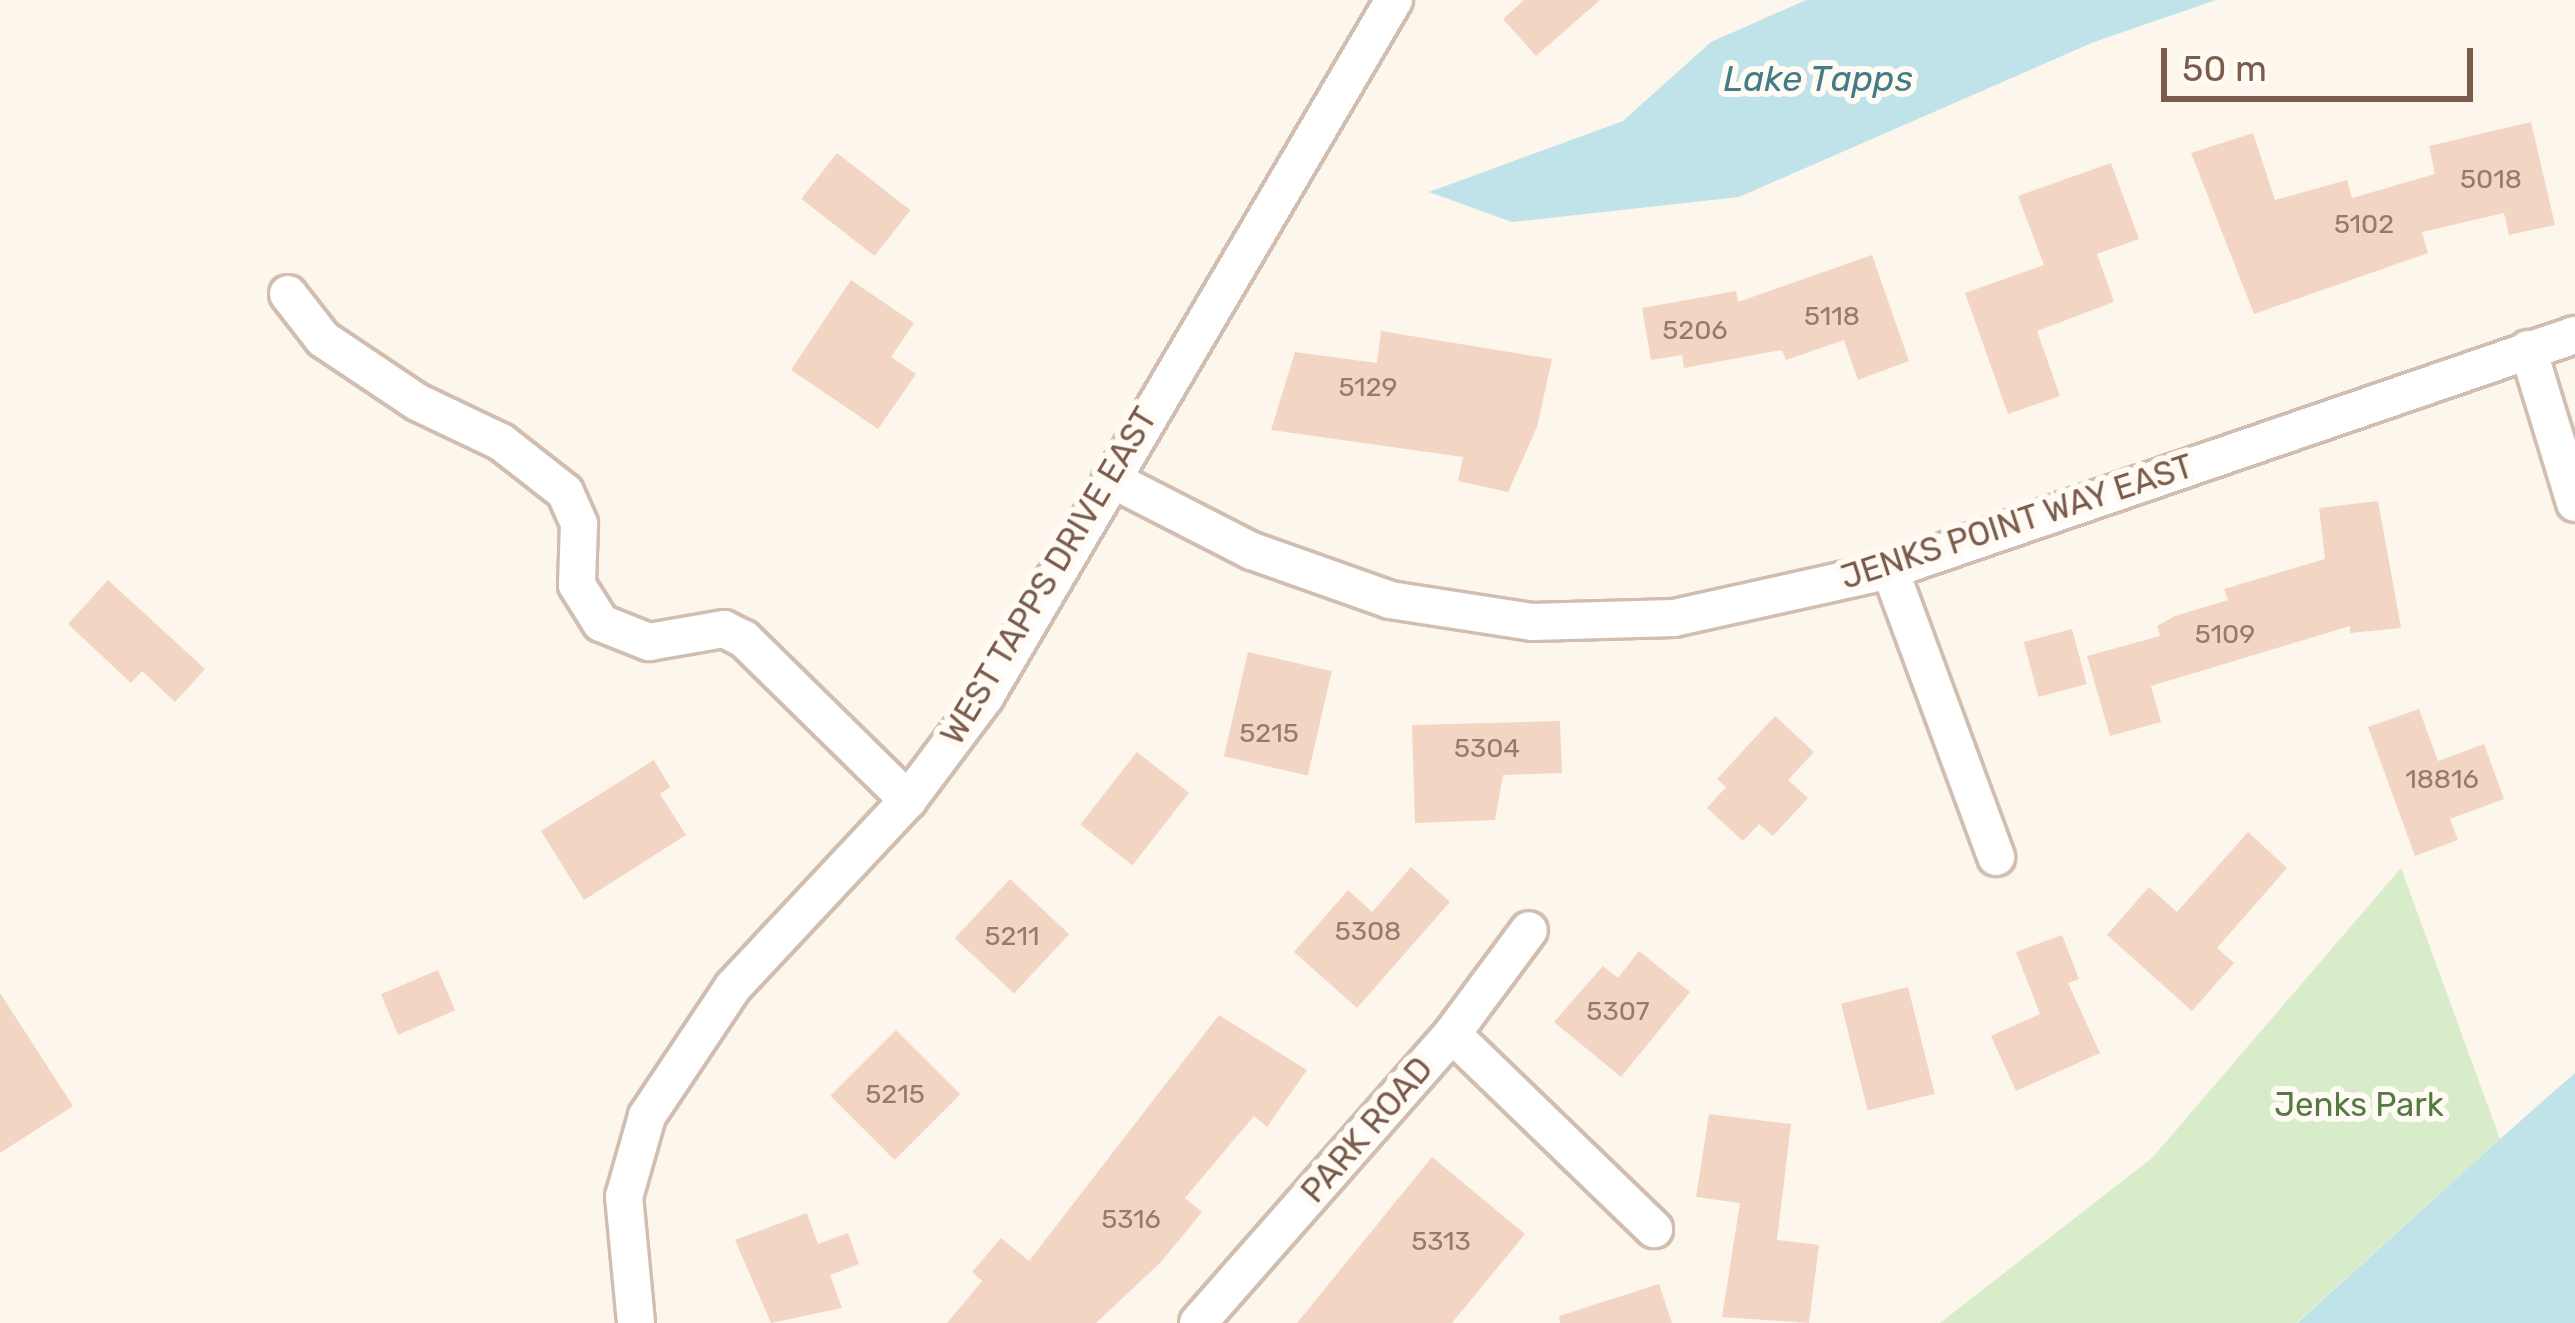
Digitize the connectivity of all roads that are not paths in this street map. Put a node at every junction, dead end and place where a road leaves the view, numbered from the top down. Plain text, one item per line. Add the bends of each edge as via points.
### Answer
1 (1394, 0) edge
2 (288, 294) dead end
3 (2575, 335) edge
4 (2528, 349) junction
5 (1111, 479) junction
6 (2575, 503) edge
7 (1890, 570) junction
8 (908, 800) junction
9 (1996, 857) dead end
10 (1529, 930) dead end
11 (1452, 1034) junction
12 (1654, 1229) dead end
13 (627, 1320) edge
14 (1198, 1323) edge

1 - 5 street, WEST TAPPS DRIVE EAST
2 - 8 street via 323,339 417,402 501,442 565,492 580,524 578,585 601,623 649,642 712,629 744,639
3 - 4 street, JENKS POINT WAY EAST
4 - 6 street
4 - 7 street, JENKS POINT WAY EAST
5 - 7 street, JENKS POINT WAY EAST via 1321,581 1532,622 1674,618
5 - 8 street, WEST TAPPS DRIVE EAST via 985,697
7 - 9 street
8 - 13 street, WEST TAPPS DRIVE EAST via 733,987 647,1116 624,1197
10 - 11 street, PARK ROAD
11 - 12 street
11 - 14 street, PARK ROAD

